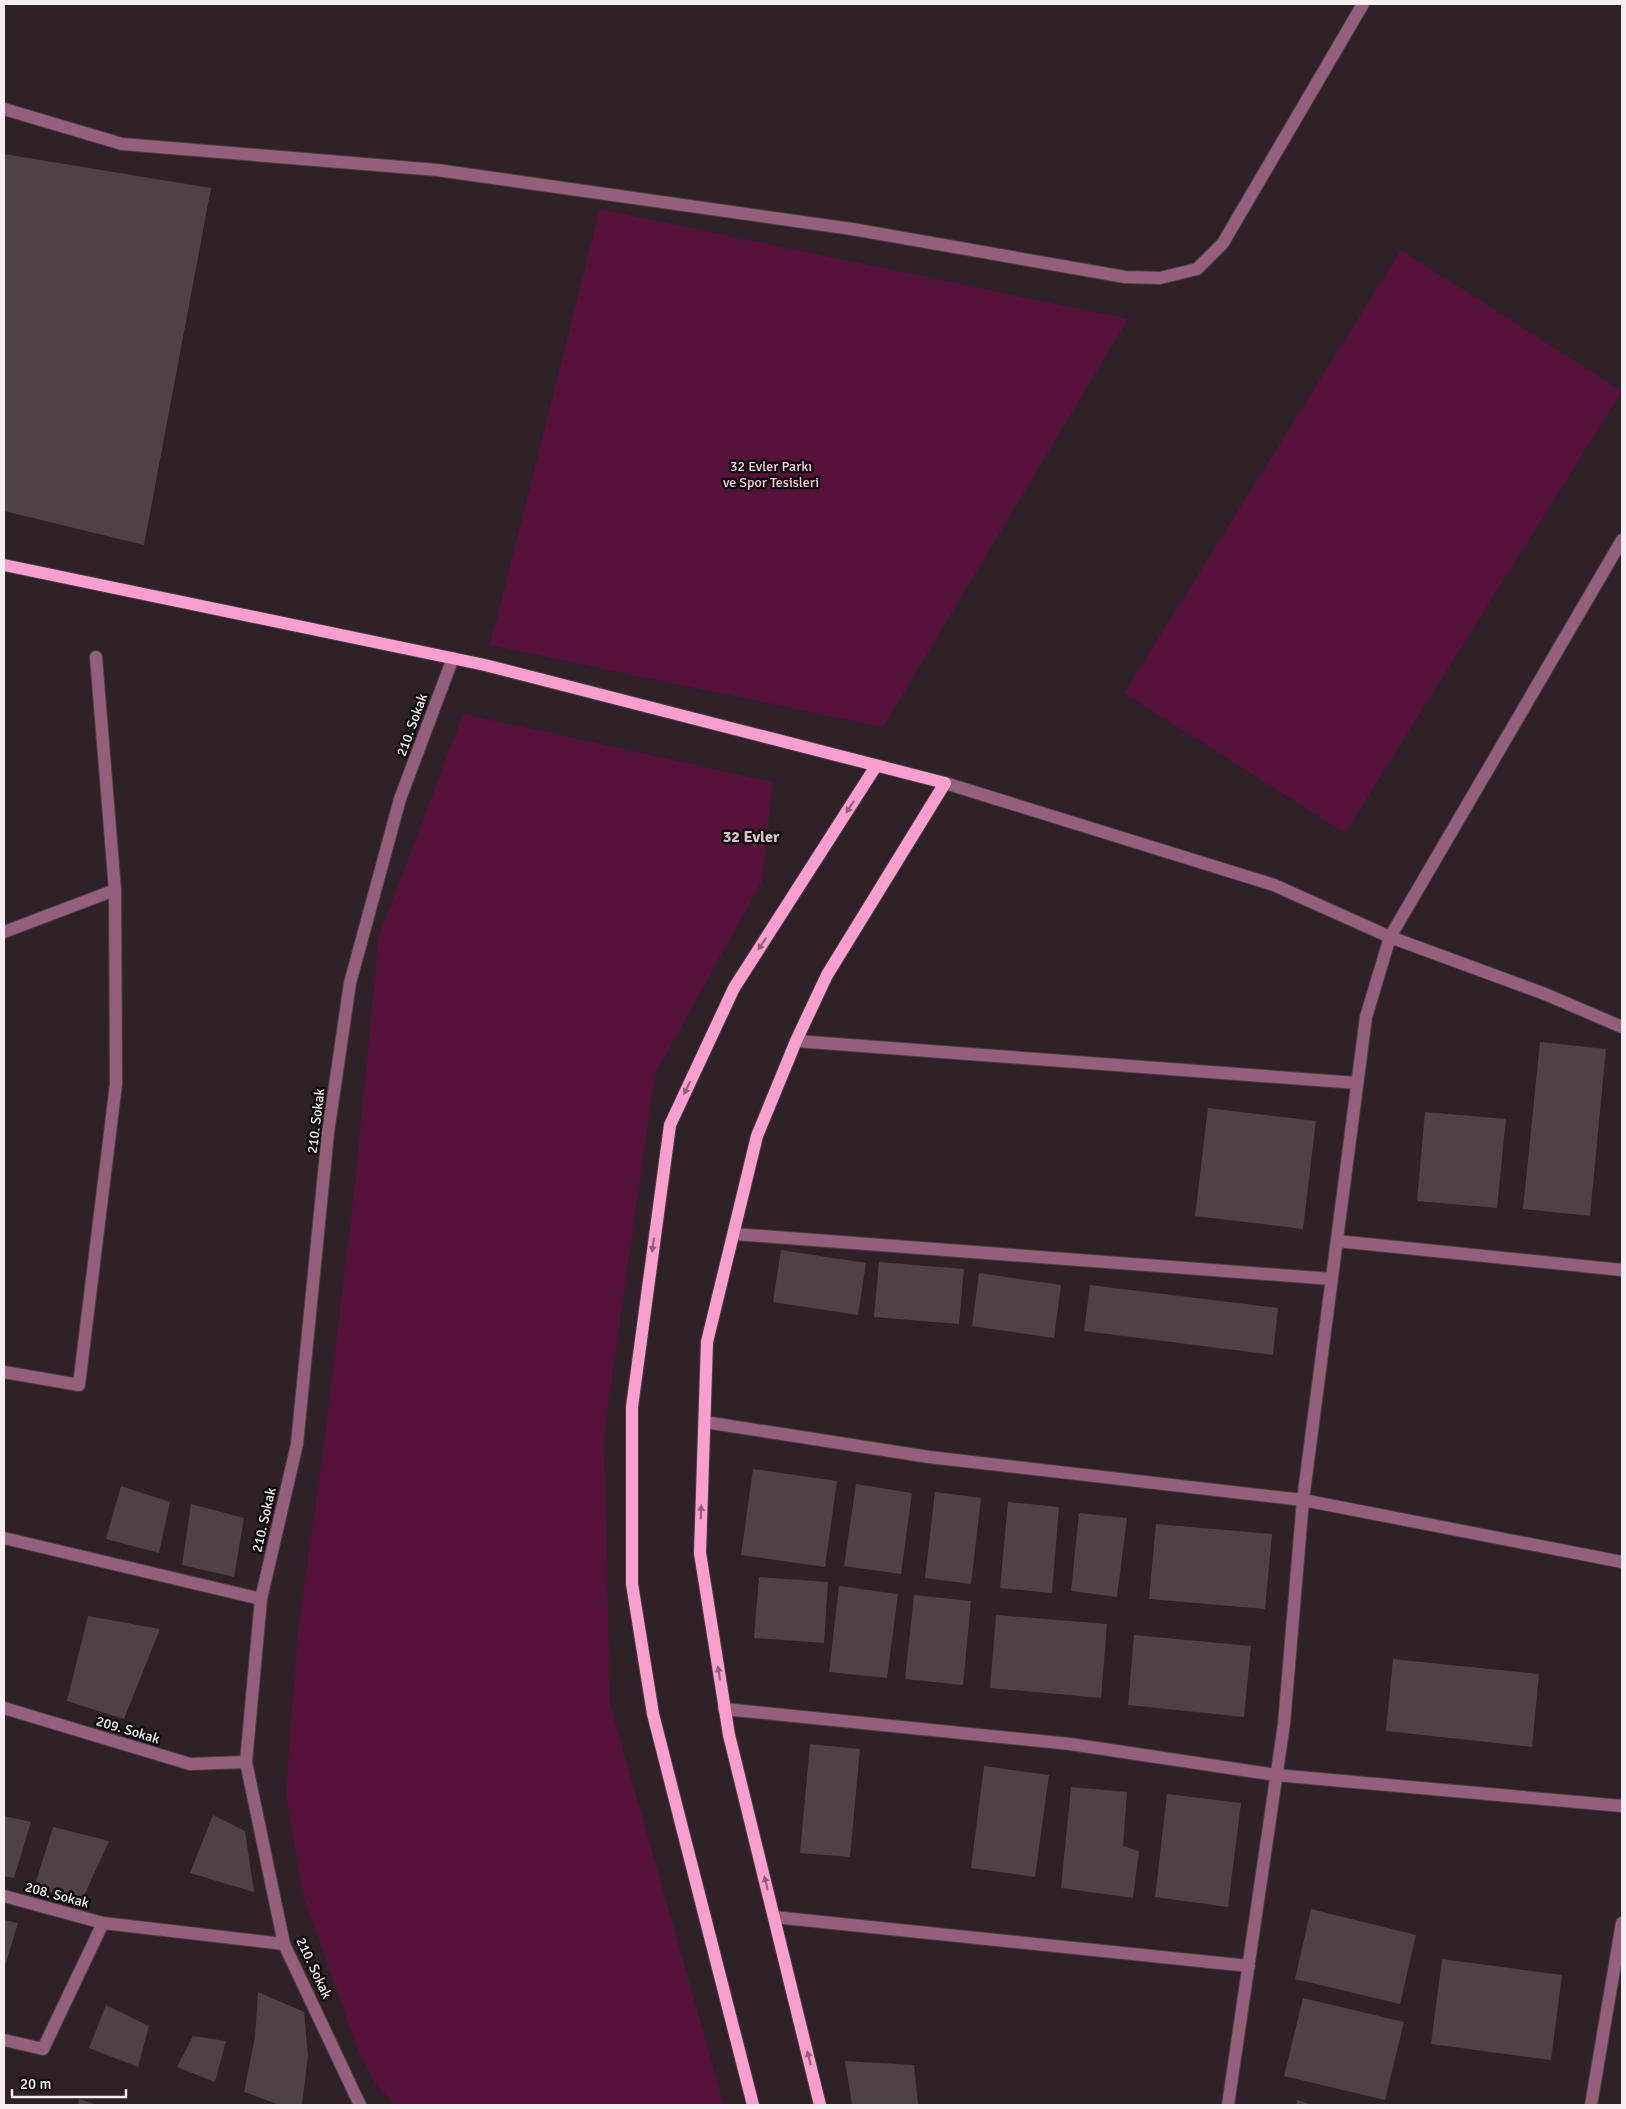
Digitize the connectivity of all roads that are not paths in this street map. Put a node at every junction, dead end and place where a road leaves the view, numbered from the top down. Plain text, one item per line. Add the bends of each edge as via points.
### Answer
1 (1363, 5) edge
2 (4, 108) edge
3 (1622, 540) edge
4 (4, 565) edge
5 (96, 657) dead end
6 (453, 658) junction
7 (876, 766) junction
8 (945, 783) junction
9 (115, 890) junction
10 (4, 932) edge
11 (1390, 937) junction
12 (1622, 1027) edge
13 (796, 1041) junction
14 (1357, 1082) junction
15 (734, 1234) junction
16 (1337, 1241) junction
17 (1622, 1270) edge
18 (1332, 1279) junction
19 (4, 1372) edge
20 (705, 1422) junction
21 (1303, 1500) junction
22 (4, 1538) edge
23 (1622, 1562) edge
24 (261, 1599) junction
25 (4, 1708) edge
26 (724, 1709) junction
27 (246, 1762) junction
28 (1276, 1774) junction
29 (1622, 1806) edge
30 (4, 1896) edge
31 (774, 1917) junction
32 (102, 1923) junction
33 (1622, 1924) edge
34 (284, 1944) junction
35 (1620, 1953) edge
36 (1248, 1966) junction
37 (4, 2040) edge
38 (360, 2105) edge
39 (753, 2105) edge
40 (820, 2105) edge
41 (1228, 2105) edge
42 (1591, 2105) edge

1 - 2 street via 1223,243 1197,269 1160,278 1124,277 852,229 437,170 122,144
3 - 11 street
4 - 6 main road
5 - 9 street
6 - 7 main road
6 - 24 street, 210. Sokak via 400,799 350,983 328,1134 297,1444
7 - 8 main road
7 -> 39 main road via 734,988 670,1125 632,1407 632,1584 652,1714
8 - 11 street via 1274,885
8 - 13 main road via 827,975
9 - 10 street
9 - 19 street via 116,1084 79,1386
11 - 12 street via 1545,994
11 - 14 street via 1366,1018
13 - 14 street
13 - 15 main road via 757,1136
14 - 16 street
15 - 18 street
15 - 20 main road via 707,1342
16 - 17 street
16 - 18 street
18 - 21 street
20 - 21 street via 929,1457
26 -> 20 main road via 700,1553
21 - 23 street
21 - 28 street via 1284,1724
22 - 24 street
24 - 27 street, 210. Sokak
25 - 27 street, 209. Sokak via 190,1764
26 - 28 street via 1070,1744
31 -> 26 main road
27 - 34 street, 210. Sokak
28 - 29 street
28 - 36 street
30 - 32 street, 208. Sokak
31 - 36 street
40 -> 31 main road
32 - 34 street, 208. Sokak
32 - 37 street via 43,2049
33 - 35 street
34 - 38 street, 210. Sokak
35 - 42 street
36 - 41 street

